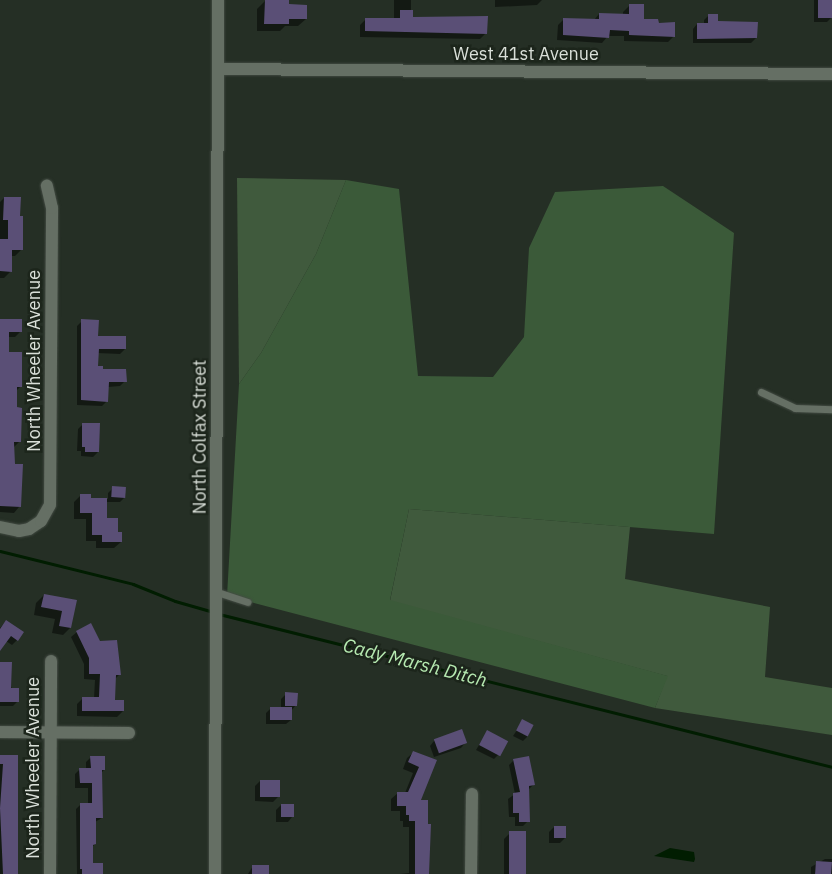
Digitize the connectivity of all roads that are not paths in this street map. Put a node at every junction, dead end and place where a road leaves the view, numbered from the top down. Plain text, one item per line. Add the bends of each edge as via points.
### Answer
1 (218, 0) edge
2 (219, 69) junction
3 (832, 74) edge
4 (47, 186) dead end
5 (761, 392) dead end
6 (832, 409) edge
7 (0, 527) edge
8 (222, 594) junction
9 (247, 602) dead end
10 (50, 661) dead end
11 (0, 732) edge
12 (50, 732) junction
13 (129, 733) dead end
14 (472, 794) dead end
15 (50, 874) edge
16 (216, 874) edge
17 (471, 874) edge

1 - 2 street, North Colfax Street
2 - 3 street, West 41st Avenue
2 - 8 street, North Colfax Street via 217,577
4 - 7 street, North Wheeler Avenue via 52,208 50,500 44,517 29,529 19,531
5 - 6 lane via 795,408
8 - 9 lane
8 - 16 street, North Colfax Street via 217,630
10 - 12 street, North Wheeler Avenue
11 - 12 street
12 - 13 street
12 - 15 street, North Wheeler Avenue
14 - 17 street

